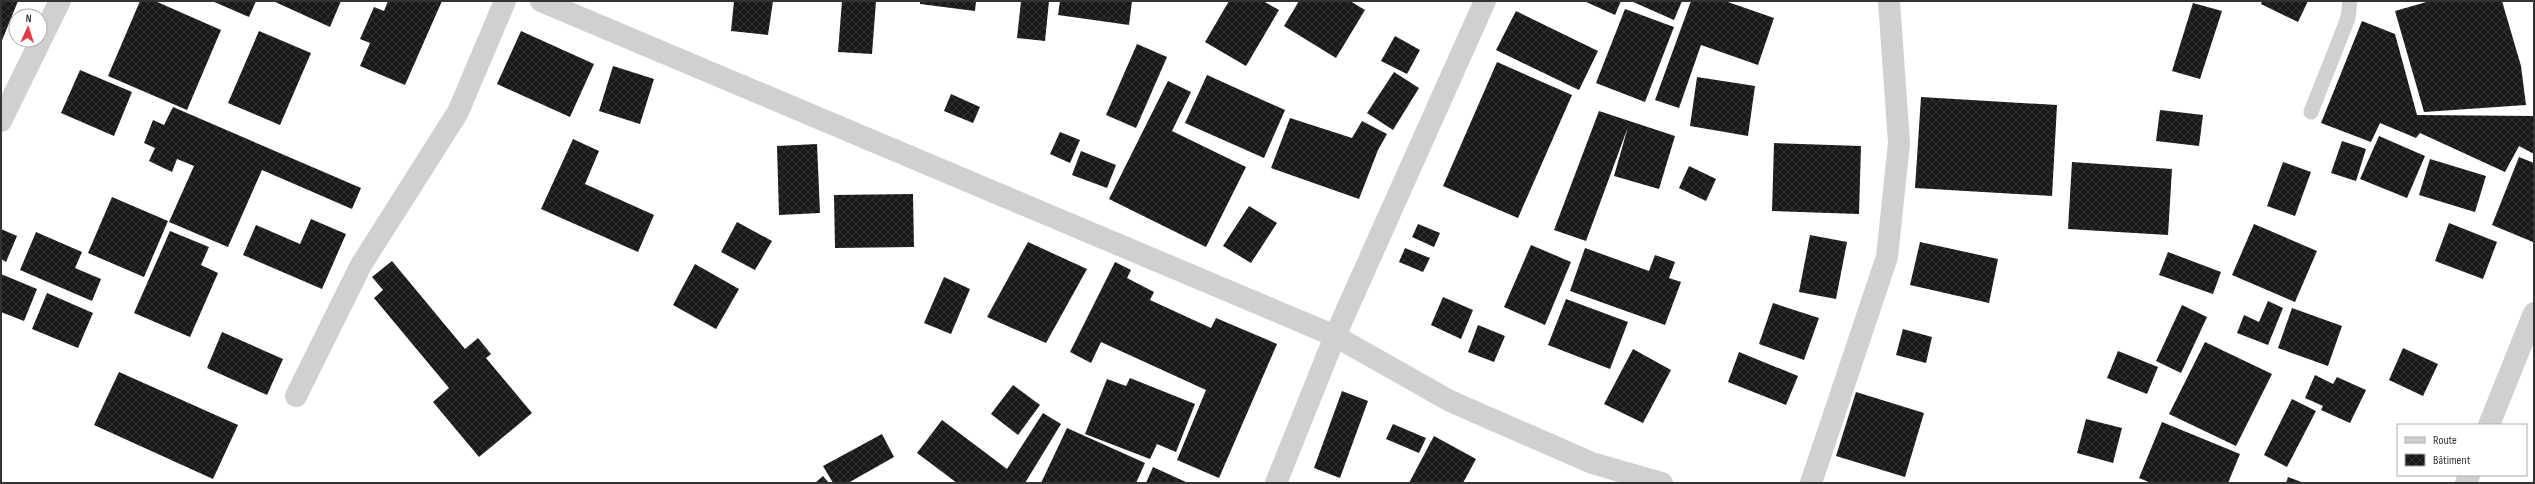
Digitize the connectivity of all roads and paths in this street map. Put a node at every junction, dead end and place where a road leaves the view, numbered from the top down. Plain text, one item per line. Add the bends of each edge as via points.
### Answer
1 (60, 1) edge
2 (505, 1) edge
3 (541, 1) edge
4 (1485, 1) edge
5 (1889, 1) edge
6 (2350, 1) edge
7 (2311, 112) dead end
8 (1, 121) edge
9 (2534, 312) edge
10 (1335, 336) junction
11 (296, 396) dead end
12 (2489, 424) edge
13 (1276, 483) edge
14 (1662, 483) edge
15 (1811, 483) edge

1 - 8 street
2 - 11 street via 458,112 361,265
3 - 10 street
4 - 10 street
5 - 15 street via 1899,143 1887,257
6 - 7 lane via 2348,18
9 - 12 street
10 - 13 street
10 - 14 street via 1450,401 1592,464

